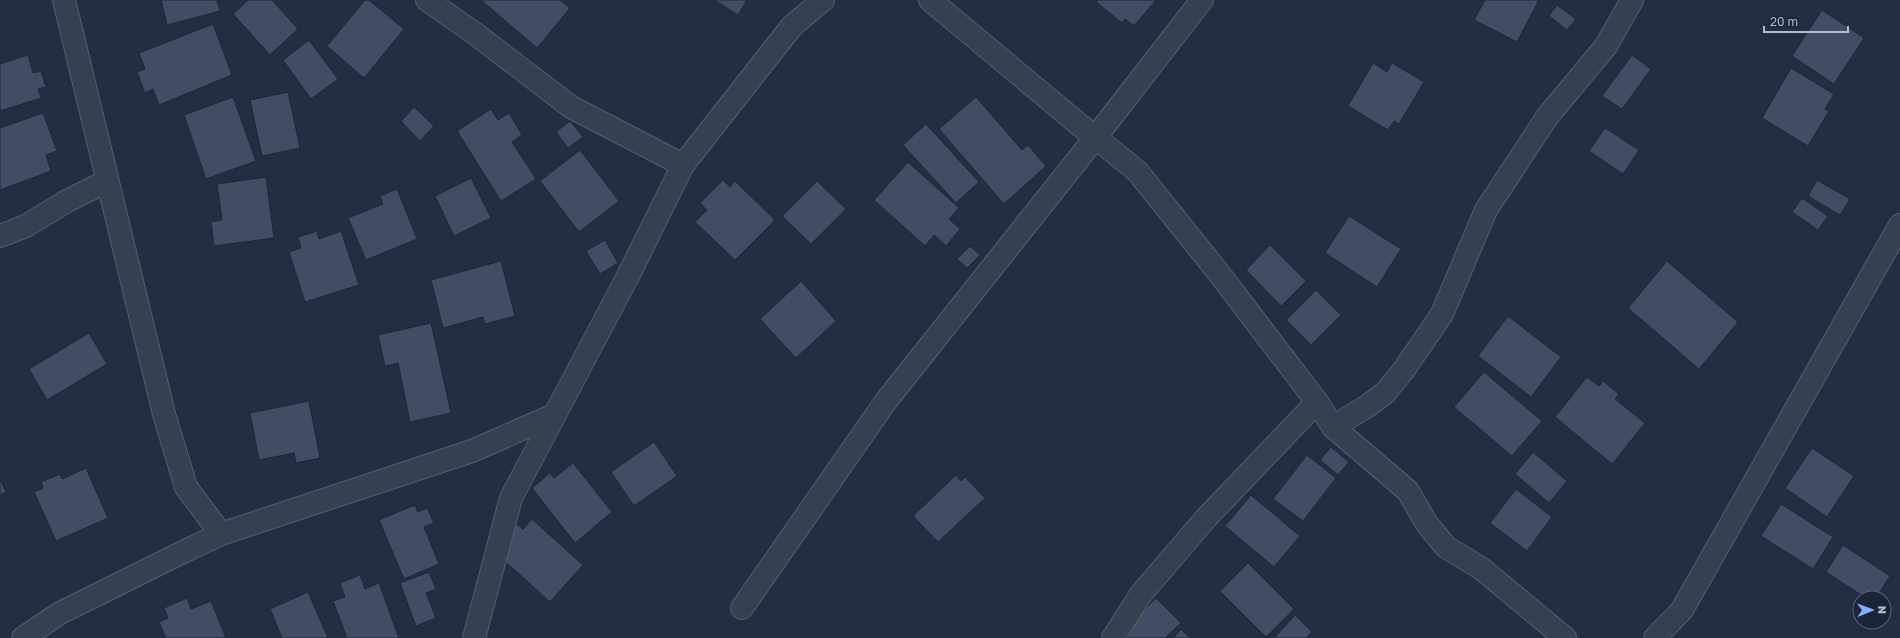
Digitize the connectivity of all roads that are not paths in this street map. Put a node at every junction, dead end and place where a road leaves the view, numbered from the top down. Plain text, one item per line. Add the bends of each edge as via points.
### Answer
1 (64, 0) edge
2 (427, 0) edge
3 (823, 0) edge
4 (930, 0) edge
5 (1202, 0) edge
6 (1632, 0) edge
7 (1095, 138) junction
8 (683, 165) junction
9 (107, 181) junction
10 (1900, 225) edge
11 (0, 236) edge
12 (1317, 402) junction
13 (554, 415) junction
14 (1333, 427) junction
15 (222, 534) junction
16 (742, 608) dead end
17 (23, 638) edge
18 (474, 638) edge
19 (1112, 638) edge
20 (1565, 638) edge
21 (1655, 638) edge

1 - 9 street
2 - 8 street via 571,107
3 - 8 street via 792,26
4 - 7 street
5 - 7 street
6 - 14 street via 1606,46 1547,117 1486,210 1442,314 1403,371 1385,393
7 - 12 street via 1137,171
7 - 16 street via 886,400
8 - 13 street via 628,276
9 - 11 street via 67,200 26,226
9 - 15 street via 164,414 186,487
10 - 21 street via 1682,610
12 - 14 street
12 - 19 street via 1207,517 1141,594
13 - 15 street via 472,451
13 - 18 street via 511,498
14 - 20 street via 1408,491 1427,524 1446,547 1482,569
15 - 17 street via 60,613

